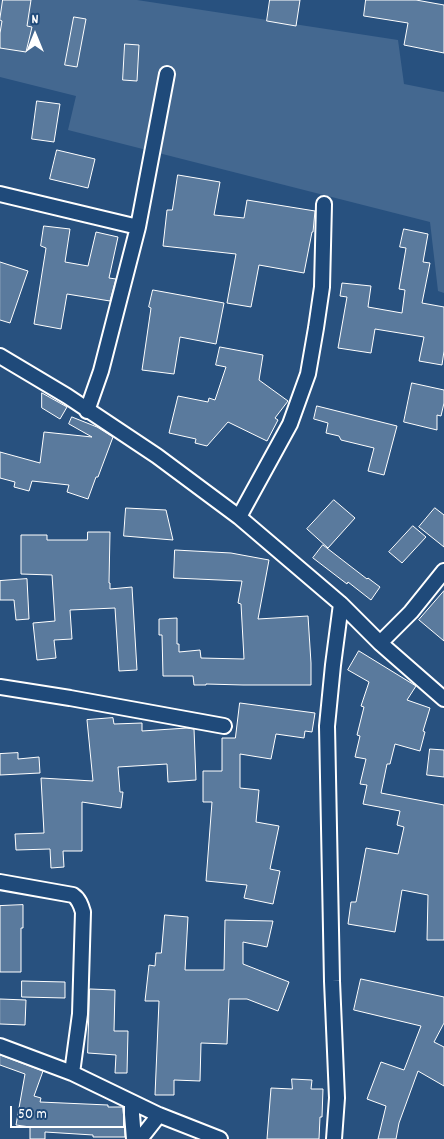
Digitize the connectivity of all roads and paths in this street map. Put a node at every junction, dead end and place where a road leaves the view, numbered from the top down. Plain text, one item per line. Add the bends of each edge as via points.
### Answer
1 (167, 74) dead end
2 (0, 194) edge
3 (324, 204) dead end
4 (138, 227) junction
5 (0, 356) edge
6 (87, 411) junction
7 (239, 517) junction
8 (444, 571) edge
9 (341, 604) junction
10 (380, 643) junction
11 (0, 687) edge
12 (444, 699) edge
13 (224, 726) dead end
14 (0, 882) edge
15 (0, 1046) edge
16 (72, 1073) junction
17 (131, 1102) junction
18 (159, 1115) junction
19 (134, 1139) edge
20 (140, 1139) edge
21 (220, 1139) edge
22 (334, 1139) edge

1 - 4 street
2 - 4 street
3 - 7 street via 322,287 308,374 290,424
4 - 6 street via 101,370
5 - 6 street
6 - 7 street via 157,456
7 - 9 street
8 - 10 street via 411,612
9 - 10 street
9 - 22 street via 327,726 337,1098
10 - 12 street
11 - 13 street
14 - 16 street via 73,895 81,904 80,1014
15 - 16 street
16 - 17 street
17 - 18 street
17 - 19 street
18 - 20 street
18 - 21 street

